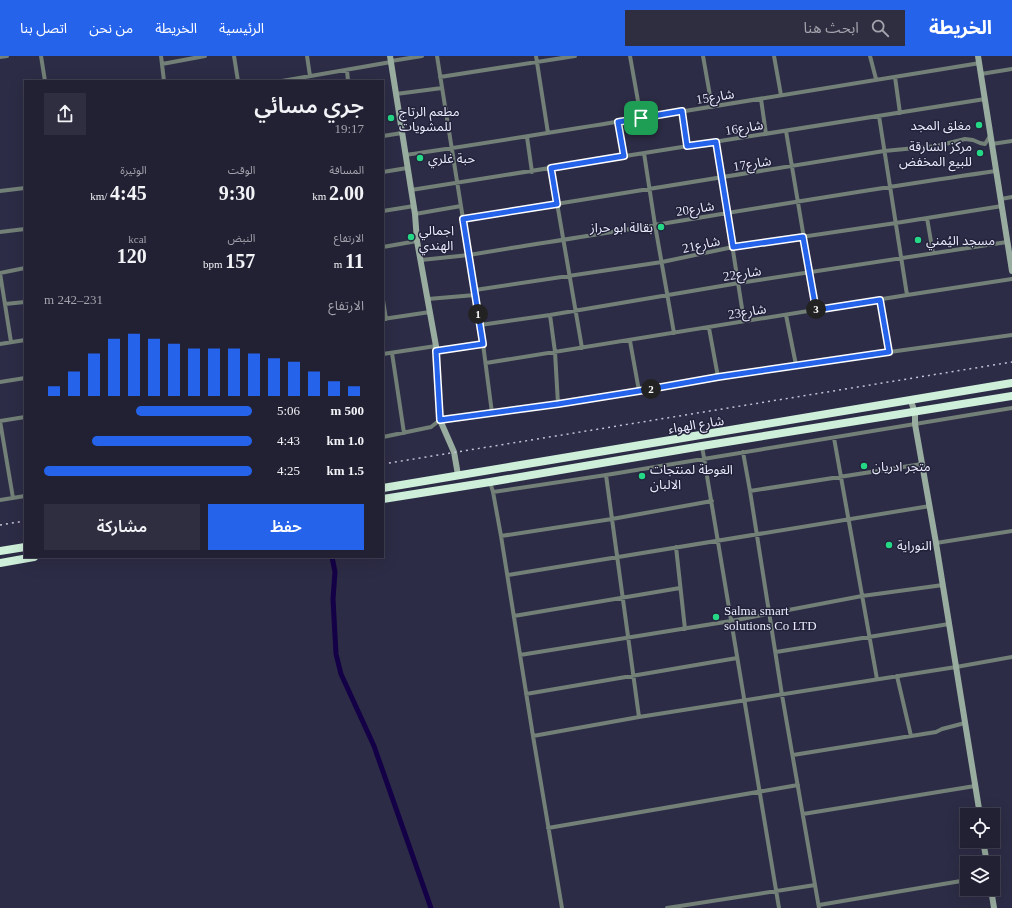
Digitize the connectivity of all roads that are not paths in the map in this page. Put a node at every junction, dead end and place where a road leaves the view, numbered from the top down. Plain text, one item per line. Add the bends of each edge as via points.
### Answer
1 (7, 56) edge
2 (41, 56) edge
3 (161, 56) edge
4 (204, 56) edge
5 (234, 56) edge
6 (307, 56) edge
7 (422, 56) edge
8 (437, 56) edge
9 (536, 56) edge
10 (575, 56) edge
11 (630, 56) edge
12 (703, 56) edge
13 (774, 56) edge
14 (870, 56) edge
15 (978, 56) edge
16 (0, 57) edge
17 (391, 60) edge
18 (537, 62) junction
19 (980, 63) junction
20 (162, 64) junction
21 (1012, 69) edge
22 (347, 70) junction
23 (981, 74) junction
24 (310, 76) junction
25 (440, 77) junction
26 (895, 77) junction
27 (876, 79) junction
28 (45, 80) edge
29 (164, 80) edge
30 (238, 80) edge
31 (288, 80) edge
32 (348, 80) edge
33 (442, 88) junction
34 (396, 94) junction
35 (781, 95) junction
36 (760, 99) junction
37 (985, 99) junction
38 (712, 106) junction
39 (682, 111) junction
40 (900, 113) junction
41 (879, 116) junction
42 (641, 118) junction
43 (618, 122) junction
44 (786, 131) junction
45 (402, 133) junction
46 (548, 133) junction
47 (766, 134) junction
48 (384, 136) edge
49 (527, 136) junction
50 (990, 136) junction
51 (1012, 141) edge
52 (716, 142) junction
53 (992, 144) junction
54 (687, 146) junction
55 (452, 148) junction
56 (884, 152) junction
57 (644, 153) junction
58 (405, 155) junction
59 (624, 156) junction
60 (792, 166) junction
61 (407, 168) junction
62 (551, 168) junction
63 (996, 171) junction
64 (384, 172) edge
65 (532, 172) junction
66 (722, 178) junction
67 (457, 183) junction
68 (890, 186) junction
69 (24, 188) edge
70 (650, 188) junction
71 (411, 190) junction
72 (0, 191) edge
73 (1012, 197) edge
74 (1001, 199) junction
75 (797, 202) junction
76 (557, 204) junction
77 (414, 206) junction
78 (461, 206) junction
79 (1002, 206) junction
80 (384, 211) edge
81 (728, 213) junction
82 (415, 214) junction
83 (927, 218) junction
84 (463, 219) junction
85 (896, 223) junction
86 (656, 225) junction
87 (24, 229) edge
88 (0, 232) edge
89 (803, 237) junction
90 (564, 240) junction
91 (417, 241) junction
92 (1007, 242) junction
93 (384, 247) edge
94 (733, 247) junction
95 (933, 254) junction
96 (469, 255) junction
97 (901, 258) junction
98 (421, 260) junction
99 (662, 262) junction
100 (24, 268) edge
101 (1012, 271) edge
102 (809, 272) junction
103 (0, 273) edge
104 (570, 276) junction
105 (1012, 279) edge
106 (739, 284) junction
107 (475, 293) junction
108 (907, 295) junction
109 (668, 296) junction
110 (428, 299) junction
111 (880, 300) junction
112 (24, 302) edge
113 (5, 304) junction
114 (576, 310) junction
115 (816, 310) junction
116 (430, 312) junction
117 (550, 315) junction
118 (786, 315) junction
119 (385, 319) edge
120 (744, 321) junction
121 (480, 325) junction
122 (709, 328) junction
123 (674, 333) junction
124 (1012, 335) edge
125 (24, 340) edge
126 (630, 341) junction
127 (11, 342) junction
128 (0, 344) edge
129 (483, 344) junction
130 (582, 348) junction
131 (436, 349) junction
132 (555, 352) junction
133 (889, 352) junction
134 (392, 353) junction
135 (384, 354) edge
136 (486, 363) junction
137 (796, 365) junction
138 (718, 377) junction
139 (24, 378) edge
140 (0, 382) edge
141 (1012, 383) edge
142 (639, 391) junction
143 (1012, 396) edge
144 (911, 401) junction
145 (558, 404) junction
146 (1012, 408) edge
147 (492, 413) junction
148 (915, 413) junction
149 (24, 417) edge
150 (440, 420) junction
151 (0, 421) edge
152 (915, 424) junction
153 (404, 433) junction
154 (384, 437) edge
155 (834, 438) junction
156 (702, 446) junction
157 (743, 452) junction
158 (704, 459) junction
159 (922, 464) junction
160 (458, 475) junction
161 (606, 475) junction
162 (841, 477) junction
163 (490, 482) junction
164 (384, 488) edge
165 (750, 491) junction
166 (493, 492) junction
167 (24, 496) edge
168 (13, 498) junction
169 (384, 499) edge
170 (0, 500) edge
171 (712, 501) junction
172 (930, 506) junction
173 (612, 519) junction
174 (848, 519) junction
175 (1012, 530) edge
176 (757, 534) junction
177 (501, 536) junction
178 (718, 540) junction
179 (936, 543) junction
180 (24, 547) edge
181 (676, 548) junction
182 (0, 551) edge
183 (617, 557) junction
184 (28, 558) edge
185 (0, 563) edge
186 (508, 575) junction
187 (943, 585) junction
188 (680, 588) junction
189 (862, 596) junction
190 (623, 598) junction
191 (770, 614) junction
192 (514, 616) junction
193 (731, 621) junction
194 (949, 624) junction
195 (685, 629) junction
196 (869, 636) junction
197 (628, 637) junction
198 (776, 652) junction
199 (520, 655) junction
200 (1012, 657) edge
201 (738, 658) junction
202 (956, 667) junction
203 (634, 676) junction
204 (897, 676) junction
205 (877, 679) junction
206 (526, 694) junction
207 (782, 695) junction
208 (745, 701) junction
209 (639, 717) junction
210 (965, 723) junction
211 (533, 736) junction
212 (911, 736) junction
213 (793, 755) junction
214 (798, 785) junction
215 (975, 786) junction
216 (760, 792) junction
217 (979, 808) edge
218 (803, 814) junction
219 (548, 828) junction
220 (960, 881) edge
221 (815, 885) junction
222 (776, 891) junction
223 (992, 896) edge
224 (819, 907) edge
225 (562, 908) edge
226 (667, 908) edge
227 (779, 908) edge
228 (994, 908) edge

1 - 16 street
2 - 28 street
3 - 20 street
4 - 20 street
5 - 30 street
6 - 24 street
7 - 17 street
8 - 25 street
9 - 18 street
10 - 18 street
11 - 42 street
12 - 38 street
13 - 35 street
14 - 27 street
15 - 19 street
17 - 22 street
17 - 34 street
18 - 25 street
18 - 46 street
19 - 23 street
19 - 26 street, شارع15
20 - 29 street
21 - 23 street
22 - 24 street
22 - 32 street
23 - 37 street
24 - 31 street
25 - 33 street
26 - 27 street, شارع15
26 - 40 street
27 - 35 street, شارع15
33 - 34 street
33 - 55 street
34 - 45 street
35 - 36 street, شارع15
36 - 38 street, شارع15
36 - 47 street
37 - 40 street, شارع16
37 - 50 street
38 - 39 street, شارع15
39 - 42 street, شارع15
39 - 54 street
40 - 41 street, شارع16
41 - 44 street, شارع16
41 - 56 street
42 - 43 street, شارع15
43 - 46 street, شارع15
43 - 59 street
44 - 47 street, شارع16
44 - 60 street
45 - 48 street
45 - 58 street
46 - 49 street, شارع15
47 - 52 street, شارع16
49 - 55 street, شارع15
49 - 65 street
50 - 53 street
50 - 56 street, شارع17 via 985,144 965,138 937,146
51 - 53 street
52 - 54 street, شارع16
52 - 66 street
53 - 63 street
54 - 57 street, شارع16
55 - 58 street, شارع15
55 - 67 street
56 - 60 street, شارع17
56 - 68 street
57 - 59 street, شارع16
57 - 70 street
58 - 61 street
59 - 62 street, شارع16
60 - 66 street, شارع17
60 - 75 street
61 - 64 street
61 - 71 street
62 - 65 street, شارع16
62 - 76 street
63 - 68 street, شارع20
63 - 74 street
65 - 67 street, شارع16
66 - 70 street, شارع17
66 - 81 street
67 - 71 street, شارع16
67 - 78 street
68 - 75 street, شارع20
68 - 85 street
69 - 72 street
70 - 76 street, شارع17
70 - 86 street
71 - 77 street
73 - 74 street
74 - 79 street
75 - 81 street, شارع20
75 - 89 street
76 - 84 street, شارع17
76 - 90 street
77 - 80 street
77 - 82 street
78 - 82 street
78 - 84 street
79 - 83 street, شارع21
79 - 92 street
81 - 86 street, شارع20
81 - 94 street
82 - 91 street
83 - 85 street, شارع21
83 - 95 street
84 - 96 street
85 - 89 street, شارع21
85 - 97 street
86 - 90 street, شارع20
86 - 99 street
87 - 88 street
89 - 94 street, شارع21
89 - 102 street
90 - 96 street, شارع20
90 - 104 street
91 - 93 street
91 - 98 street
92 - 95 street, شارع22
92 - 101 street
94 - 99 street, شارع21
94 - 106 street
95 - 97 street, شارع22
96 - 98 street, شارع20
96 - 107 street
97 - 102 street, شارع22
97 - 108 street
98 - 110 street
99 - 104 street, شارع21
99 - 109 street
100 - 103 street
102 - 106 street, شارع22
102 - 115 street
103 - 113 street
104 - 107 street, شارع21
104 - 114 street
105 - 108 street, شارع23
106 - 109 street, شارع22
106 - 120 street
107 - 110 street, شارع21
107 - 121 street
108 - 111 street, شارع23
109 - 114 street, شارع22
109 - 123 street
110 - 116 street
111 - 115 street, شارع23
111 - 133 street
112 - 113 street
113 - 127 street
114 - 117 street, شارع22
114 - 130 street
115 - 118 street, شارع23
116 - 119 street
116 - 131 street
117 - 121 street, شارع22
117 - 132 street
118 - 120 street, شارع23
118 - 137 street
120 - 122 street, شارع23
121 - 129 street
122 - 123 street, شارع23
122 - 138 street
123 - 126 street, شارع23
124 - 133 street
125 - 127 street
126 - 130 street, شارع23
126 - 142 street
127 - 128 street
129 - 131 street
129 - 136 street
130 - 132 street, شارع23
131 - 134 street
131 - 150 street
132 - 136 street, شارع23
132 - 145 street
133 - 137 street
134 - 135 street
134 - 153 street
136 - 147 street
137 - 138 street
138 - 142 street
139 - 140 street
141 - 144 highway, شارع الهواء
142 - 145 street
143 - 148 highway, شارع الهواء
144 - 148 street
144 - 160 highway, شارع الهواء
145 - 147 street
146 - 152 street
147 - 150 street
148 - 152 street
148 - 156 highway, شارع الهواء
149 - 151 street
150 - 153 street via 431,427
150 - 160 street via 454,452
151 - 168 street
152 - 155 street
152 - 159 street
153 - 154 street
155 - 157 street
155 - 162 street
156 - 158 street
156 - 163 highway, شارع الهواء
157 - 158 street
157 - 165 street
158 - 161 street
158 - 171 street
159 - 162 street
159 - 172 street
160 - 164 highway, شارع الهواء
161 - 166 street
161 - 173 street
162 - 165 street
162 - 174 street
163 - 166 street
163 - 169 highway, شارع الهواء
165 - 176 street
166 - 177 street
167 - 168 street
168 - 170 street
171 - 173 street
171 - 178 street
172 - 174 street
172 - 179 street
173 - 177 street
173 - 183 street
174 - 176 street
174 - 189 street
175 - 179 street
176 - 178 street
176 - 191 street
177 - 186 street
178 - 181 street
178 - 193 street
179 - 187 street
180 - 182 highway
181 - 183 street
181 - 188 street
183 - 186 street
183 - 190 street
184 - 185 highway
186 - 192 street
187 - 189 street
187 - 194 street
188 - 190 street
188 - 195 street
189 - 191 street
189 - 196 street
190 - 192 street
190 - 197 street
191 - 193 street
191 - 198 street
192 - 199 street
193 - 195 street
193 - 201 street
194 - 196 street
194 - 202 street
195 - 197 street
196 - 198 street
196 - 205 street
197 - 199 street
197 - 203 street
198 - 207 street
199 - 206 street
200 - 202 street
201 - 203 street
201 - 208 street
202 - 204 street
202 - 210 street
203 - 206 street
203 - 209 street
204 - 205 street
204 - 212 street
205 - 207 street
206 - 211 street
207 - 208 street
207 - 213 street
208 - 209 street
208 - 216 street
209 - 211 street
210 - 212 street
210 - 215 street
211 - 219 street
212 - 213 street
213 - 214 street
214 - 216 street
214 - 218 street
215 - 217 street
215 - 218 street
216 - 219 street
216 - 222 street
218 - 221 street
219 - 225 street
220 - 224 street
221 - 222 street
221 - 224 street
222 - 226 street
222 - 227 street
223 - 228 street

